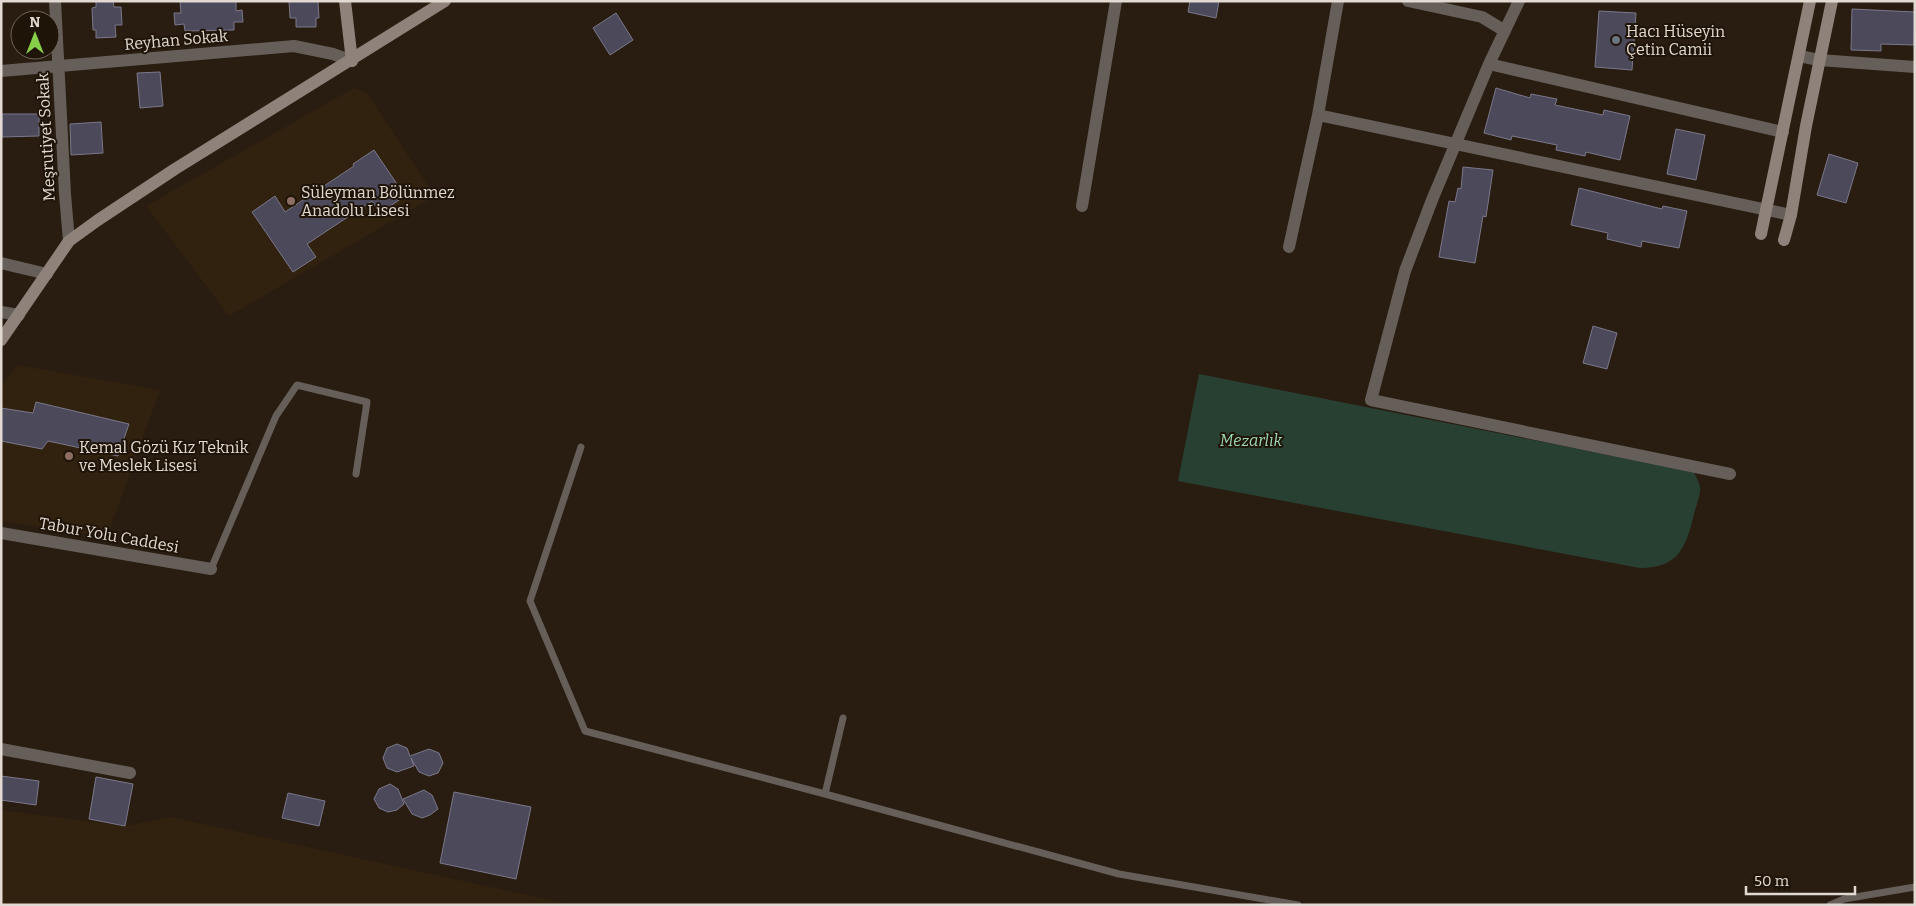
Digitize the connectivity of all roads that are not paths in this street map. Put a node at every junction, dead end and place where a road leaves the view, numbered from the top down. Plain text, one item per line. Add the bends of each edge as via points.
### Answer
1 (56, 1) edge
2 (346, 1) edge
3 (446, 1) edge
4 (1116, 1) edge
5 (1338, 1) edge
6 (1408, 1) edge
7 (1519, 1) edge
8 (1810, 1) edge
9 (1832, 1) edge
10 (1505, 31) junction
11 (1799, 56) junction
12 (1819, 60) junction
13 (352, 61) junction
14 (1490, 64) junction
15 (58, 66) junction
16 (1915, 67) edge
17 (1, 71) edge
18 (1318, 115) junction
19 (1783, 132) junction
20 (1455, 144) junction
21 (1082, 206) dead end
22 (1765, 210) junction
23 (1791, 215) junction
24 (1761, 234) dead end
25 (69, 240) junction
26 (1784, 240) dead end
27 (1289, 247) dead end
28 (1, 263) edge
29 (47, 274) junction
30 (1, 312) edge
31 (18, 315) junction
32 (1, 340) edge
33 (581, 447) dead end
34 (356, 474) dead end
35 (1730, 474) dead end
36 (1, 533) edge
37 (211, 569) joint
38 (843, 718) dead end
39 (1, 749) edge
40 (130, 773) dead end
41 (825, 794) junction
42 (1915, 887) edge
43 (1298, 905) edge
44 (1830, 905) edge

1 - 15 street, Meşrutiyet Sokak
2 - 13 street
3 - 13 street
4 - 21 street
5 - 18 street
6 - 10 street via 1482,17
7 - 10 street
8 - 11 street
9 - 12 street
10 - 14 street
11 - 12 street
11 - 19 street
12 - 16 street
12 - 23 street
13 - 15 street, Reyhan Sokak via 294,46
13 - 25 street via 175,169
14 - 19 street
14 - 20 street
15 - 17 street, Reyhan Sokak
15 - 25 street, Meşrutiyet Sokak
18 - 20 street
18 - 27 street
19 - 22 street
20 - 22 street
20 - 35 street via 1406,271 1371,400
22 - 23 street
22 - 24 street
23 - 26 street
25 - 29 street
28 - 29 street
29 - 31 street
30 - 31 street
31 - 32 street
33 - 41 lane via 530,601 585,731
34 - 37 lane via 367,402 297,386 276,416
36 - 37 street, Tabur Yolu Caddesi
38 - 41 lane
39 - 40 street
41 - 43 lane via 1120,874
42 - 44 lane via 1844,899

